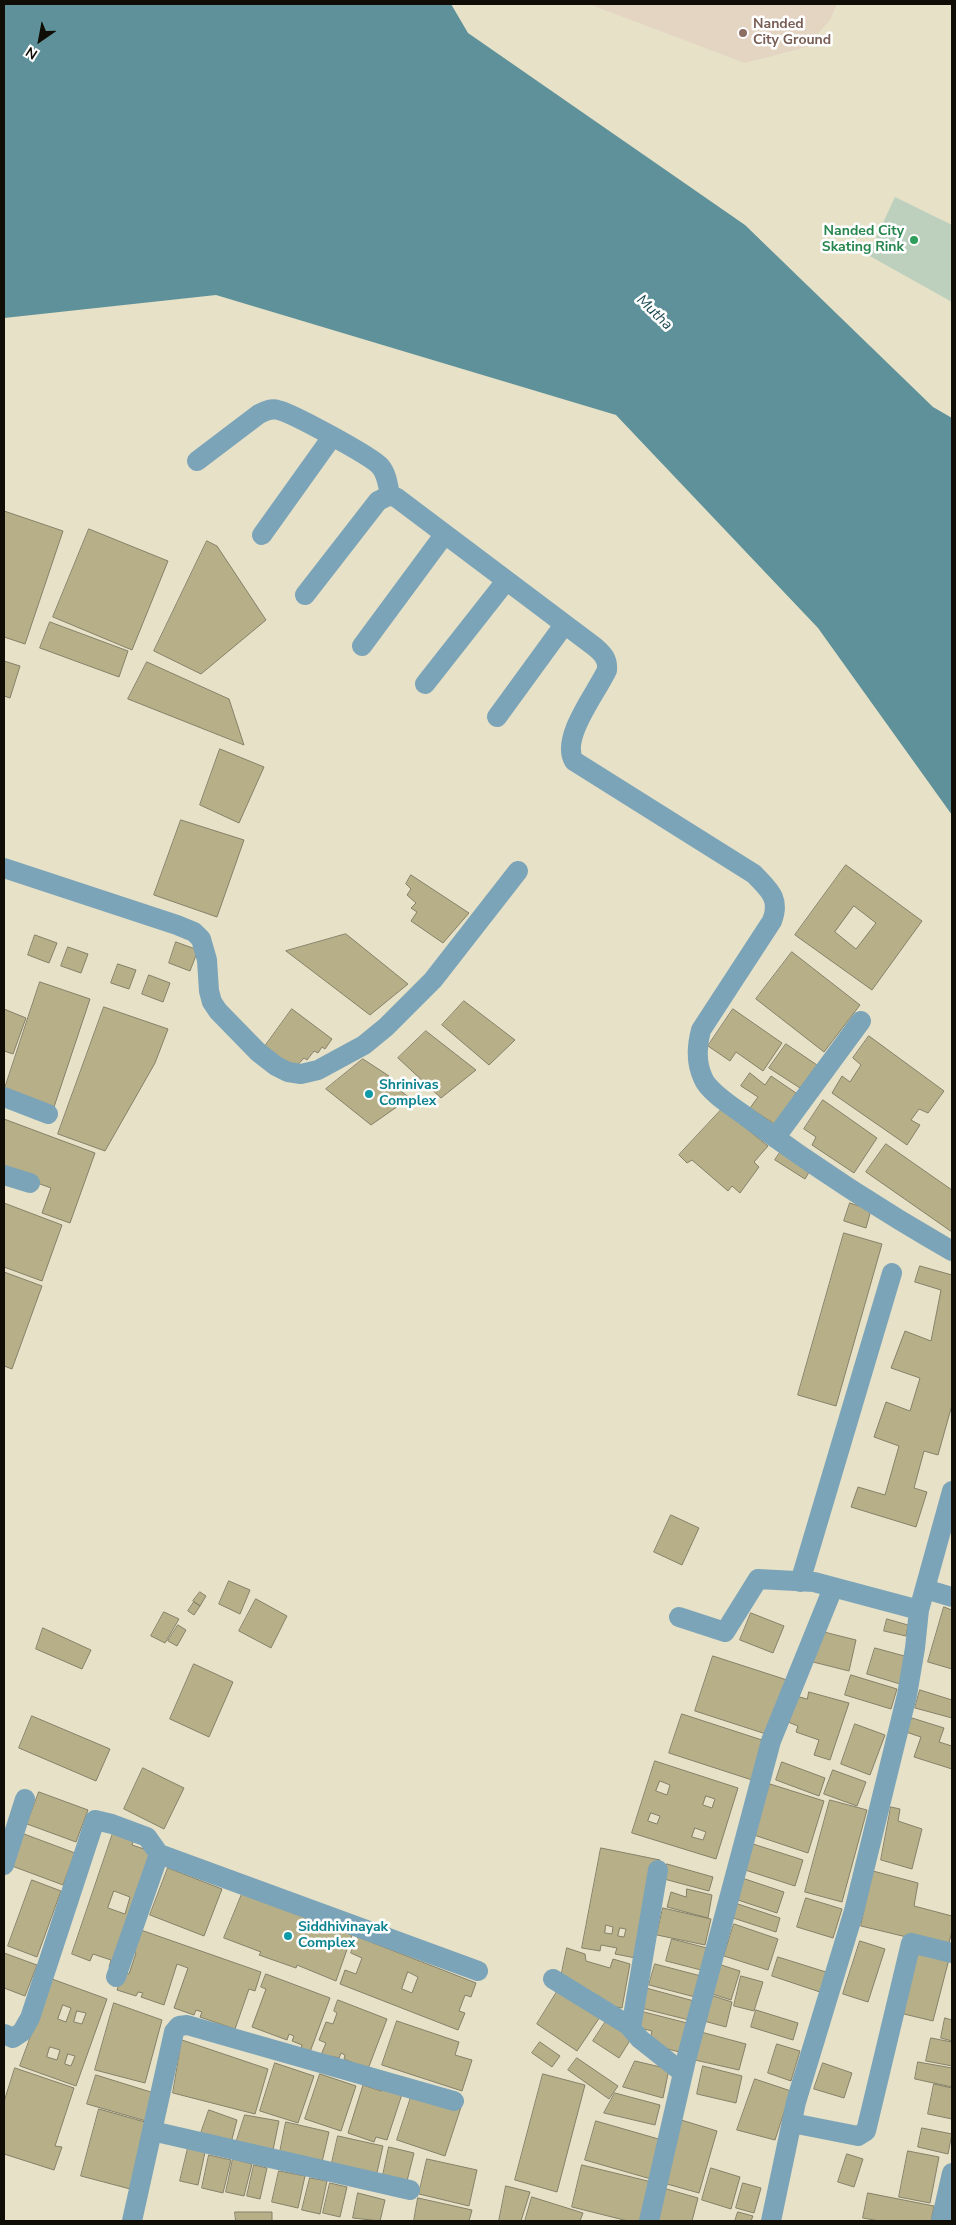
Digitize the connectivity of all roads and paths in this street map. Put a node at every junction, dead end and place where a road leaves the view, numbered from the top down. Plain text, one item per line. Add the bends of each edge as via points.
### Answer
1 (332, 437) junction
2 (198, 461) dead end
3 (390, 495) junction
4 (444, 534) junction
5 (262, 535) dead end
6 (506, 581) junction
7 (305, 595) dead end
8 (564, 625) junction
9 (362, 646) dead end
10 (425, 684) dead end
11 (497, 717) dead end
12 (4, 868) edge
13 (518, 870) dead end
14 (861, 1021) dead end
15 (4, 1097) edge
16 (48, 1114) dead end
17 (775, 1138) junction
18 (4, 1174) edge
19 (30, 1183) dead end
20 (952, 1251) edge
21 (892, 1273) dead end
22 (952, 1491) edge
23 (800, 1582) junction
24 (833, 1588) junction
25 (925, 1589) junction
26 (952, 1597) edge
27 (919, 1610) junction
28 (679, 1617) dead end
29 (25, 1799) dead end
30 (159, 1854) junction
31 (4, 1865) edge
32 (658, 1870) dead end
33 (952, 1953) edge
34 (478, 1971) dead end
35 (116, 1976) dead end
36 (553, 1978) dead end
37 (630, 2028) junction
38 (4, 2034) edge
39 (682, 2074) junction
40 (454, 2100) dead end
41 (792, 2123) junction
42 (152, 2130) junction
43 (952, 2173) edge
44 (410, 2190) dead end
45 (132, 2221) edge
46 (649, 2221) edge
47 (771, 2221) edge
48 (941, 2221) edge

1 - 2 street via 291,414 269,409
1 - 3 street via 381,467
1 - 5 street
3 - 4 street
3 - 7 street via 375,504
4 - 6 street
4 - 9 street
6 - 8 street
6 - 10 street
8 - 11 street
8 - 17 street via 595,647 608,664 571,739 574,761 754,874 774,895 776,906 772,921 701,1030 697,1044 703,1079 717,1096
12 - 13 street via 194,932 202,939 206,950 209,991 218,1011 276,1066 301,1074 318,1070 364,1045 386,1027 434,980
14 - 17 street
15 - 16 street
17 - 20 street
18 - 19 street
21 - 23 street
22 - 25 street
23 - 24 street via 814,1582
23 - 28 street via 758,1579 725,1632
24 - 27 street
24 - 39 street via 771,1741
25 - 26 street
25 - 27 street
27 - 41 street via 907,1695 854,1911
29 - 31 street
30 - 34 street
30 - 35 street
30 - 38 street via 148,1837 95,1820 30,2018 18,2035 13,2038
32 - 37 street
33 - 41 street via 911,1943 866,2131 858,2136
36 - 37 street
37 - 39 street
39 - 46 street
40 - 42 street via 179,2026 174,2032
41 - 47 street
42 - 44 street
42 - 45 street
43 - 48 street

